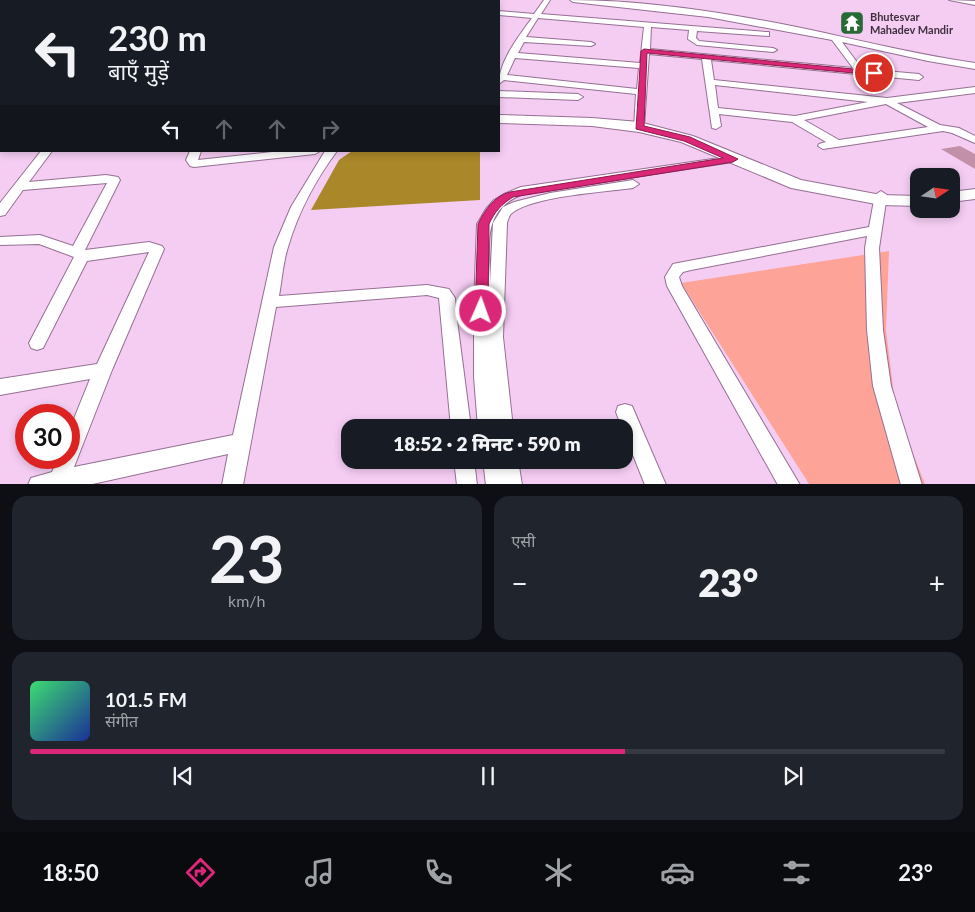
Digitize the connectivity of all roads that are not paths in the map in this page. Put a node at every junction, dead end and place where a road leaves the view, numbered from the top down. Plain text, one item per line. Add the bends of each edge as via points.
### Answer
1 (547, 0) edge
2 (574, 0) edge
3 (952, 0) edge
4 (975, 3) edge
5 (500, 12) edge
6 (537, 16) junction
7 (763, 24) junction
8 (648, 25) junction
9 (693, 29) junction
10 (594, 32) junction
11 (766, 34) junction
12 (521, 39) junction
13 (836, 39) junction
14 (773, 50) junction
15 (644, 51) junction
16 (514, 55) junction
17 (706, 56) junction
18 (586, 61) junction
19 (911, 62) junction
20 (780, 64) junction
21 (644, 66) junction
22 (975, 66) edge
23 (860, 72) junction
24 (919, 78) junction
25 (500, 79) edge
26 (709, 82) junction
27 (580, 85) junction
28 (975, 90) edge
29 (641, 92) junction
30 (948, 93) junction
31 (500, 94) edge
32 (578, 97) junction
33 (887, 101) junction
34 (575, 108) dead end
35 (714, 111) junction
36 (795, 118) junction
37 (500, 119) edge
38 (716, 126) dead end
39 (639, 127) junction
40 (937, 128) junction
41 (975, 140) edge
42 (837, 144) junction
43 (822, 146) dead end
44 (46, 152) edge
45 (196, 152) edge
46 (324, 153) edge
47 (740, 162) junction
48 (610, 183) junction
49 (975, 186) edge
50 (19, 187) junction
51 (960, 188) edge
52 (910, 194) edge
53 (975, 194) edge
54 (960, 196) edge
55 (876, 197) junction
56 (910, 200) edge
57 (0, 212) edge
58 (875, 230) junction
59 (0, 241) edge
60 (80, 254) junction
61 (271, 302) junction
62 (481, 311) junction
63 (449, 315) junction
64 (37, 343) dead end
65 (102, 370) junction
66 (0, 387) edge
67 (626, 412) dead end
68 (460, 419) edge
69 (487, 419) edge
70 (502, 419) edge
71 (80, 426) edge
72 (242, 442) junction
73 (63, 469) edge
74 (465, 469) edge
75 (494, 469) edge
76 (510, 469) edge
77 (59, 480) junction
78 (38, 484) edge
79 (232, 484) edge
80 (467, 484) edge
81 (496, 484) edge
82 (512, 484) edge
83 (656, 484) edge
84 (790, 484) edge
85 (912, 484) edge

1 - 6 street
2 - 7 street
3 - 4 street
5 - 6 street
6 - 10 street
6 - 12 street
7 - 11 street
7 - 13 street
8 - 9 street
8 - 10 street
8 - 15 street
9 - 11 street
9 - 14 street via 692,40 697,43
10 - 12 street
10 - 18 street
11 - 14 street
12 - 16 street
13 - 19 street
13 - 23 street
14 - 20 street
15 - 17 street
15 - 21 street
16 - 18 street
16 - 25 street
17 - 20 street
17 - 26 street
18 - 21 street
19 - 22 street
19 - 24 street
20 - 23 street
21 - 29 street
23 - 24 street
24 - 30 street
25 - 27 street
26 - 33 street
26 - 35 street
27 - 29 street
27 - 32 street
28 - 30 street
29 - 39 street
30 - 33 street
31 - 32 street
32 - 34 street
33 - 36 street
33 - 40 street
35 - 36 street
35 - 38 street
36 - 42 street
37 - 39 main road
39 - 47 main road via 687,139
40 - 41 street via 956,130
40 - 42 street
42 - 43 street
44 - 50 street
45 - 46 street via 194,164
46 - 61 street via 285,234
47 - 48 street
47 - 55 main road via 819,189
48 - 62 street via 521,192 499,202 488,213 484,224
48 - 70 street via 533,200 504,214 500,223 495,336
49 - 51 main road
50 - 57 street
50 - 60 street via 114,180
52 - 55 main road
53 - 54 main road
55 - 56 main road
55 - 58 street
58 - 84 street via 678,268 672,277
58 - 85 street via 872,284 882,386
59 - 60 street via 40,239
60 - 64 street
60 - 65 street via 92,256 149,247 157,249
61 - 63 street via 436,290 447,298
61 - 72 street
62 - 63 street
62 - 69 street
63 - 68 street
65 - 66 street
65 - 71 street
67 - 83 street
72 - 77 street
72 - 79 street
73 - 77 street
74 - 80 street
75 - 81 street
76 - 82 street
77 - 78 street

